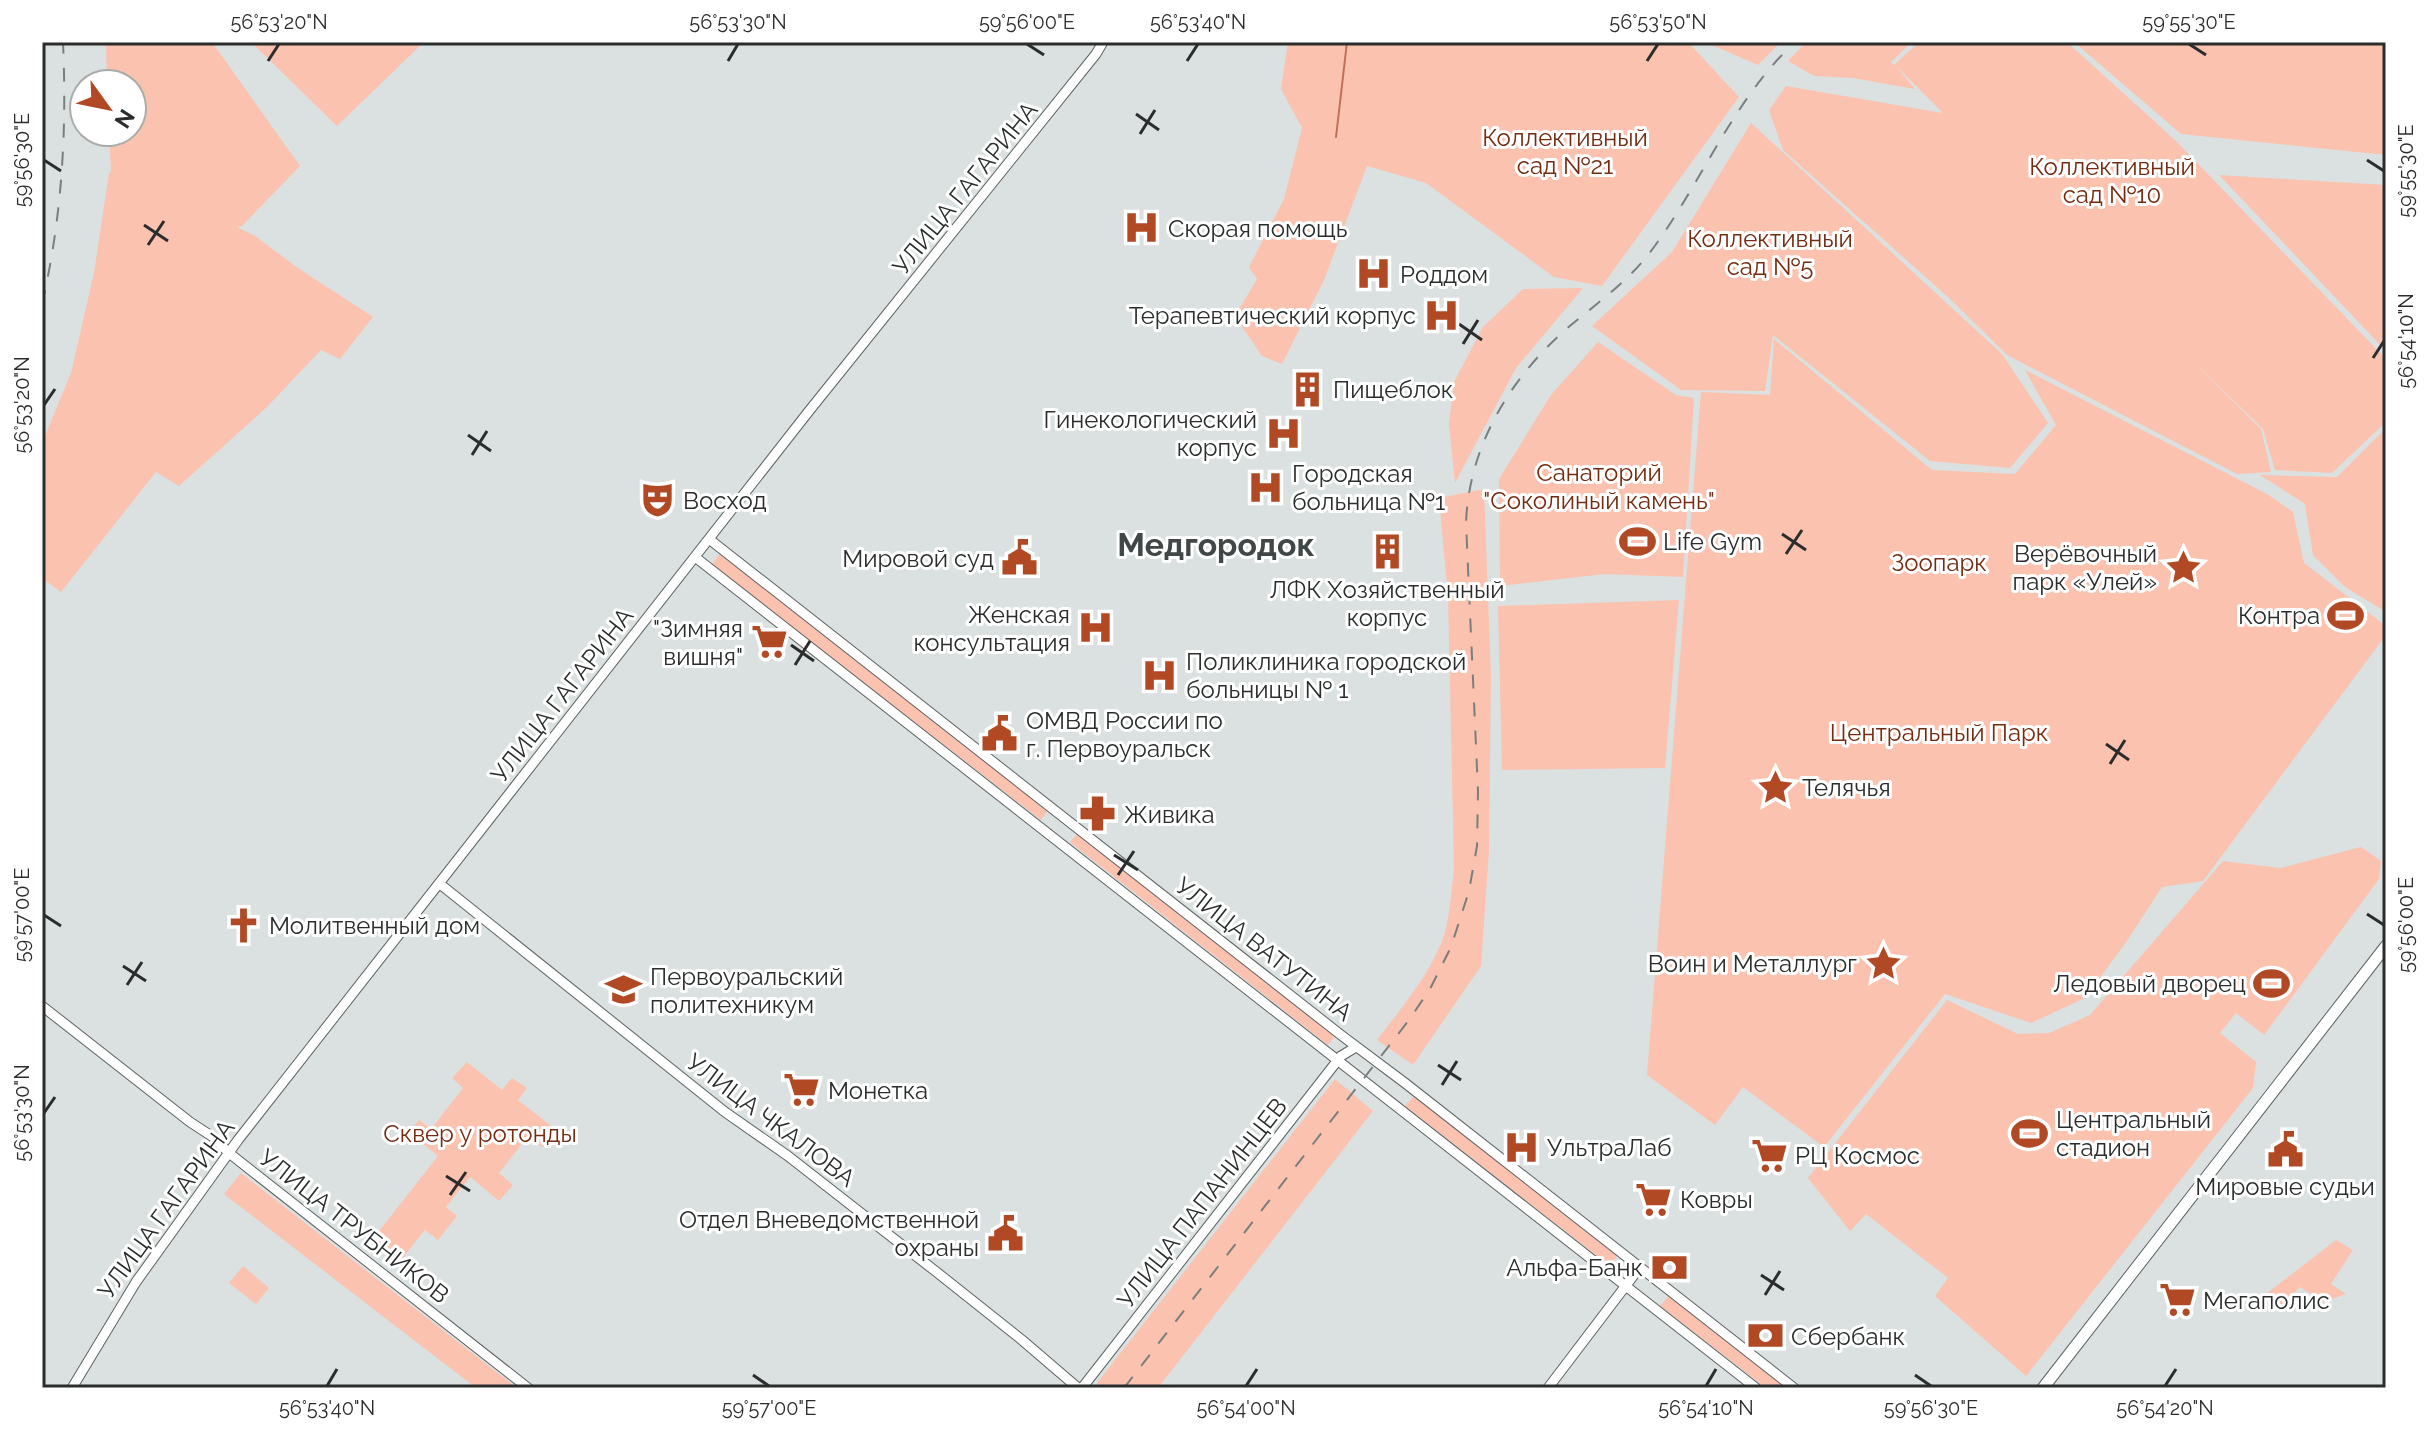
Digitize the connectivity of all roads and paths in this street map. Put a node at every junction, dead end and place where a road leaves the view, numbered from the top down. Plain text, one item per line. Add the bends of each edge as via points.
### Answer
1 (1103, 42) edge
2 (709, 539) junction
3 (695, 557) junction
4 (440, 884) junction
5 (2386, 946) edge
6 (42, 1006) edge
7 (1356, 1047) junction
8 (1337, 1061) junction
9 (229, 1153) junction
10 (1640, 1267) junction
11 (1626, 1287) junction
12 (72, 1388) edge
13 (528, 1388) edge
14 (1080, 1388) edge
15 (1548, 1388) edge
16 (1756, 1388) edge
17 (1794, 1388) edge
18 (2043, 1388) edge

1 - 2 street, УЛИЦА ГАГАРИНА
2 - 3 street, УЛИЦА ГАГАРИНА
2 - 7 street, УЛИЦА ВАТУТИНА
3 - 4 street, УЛИЦА ГАГАРИНА
3 - 8 street, УЛИЦА ВАТУТИНА
4 - 9 street, УЛИЦА ГАГАРИНА
4 - 14 street, УЛИЦА ЧКАЛОВА
5 - 18 main road
6 - 9 street, УЛИЦА ТРУБНИКОВ
7 - 8 street, УЛИЦА ПАПАНИНЦЕВ
7 - 10 street, УЛИЦА ВАТУТИНА
8 - 11 street, УЛИЦА ВАТУТИНА
8 - 14 street, УЛИЦА ПАПАНИНЦЕВ
9 - 12 street, УЛИЦА ГАГАРИНА via 136,1282
9 - 13 street, УЛИЦА ТРУБНИКОВ
10 - 11 street
10 - 17 street, УЛИЦА ВАТУТИНА
11 - 15 street
11 - 16 street, УЛИЦА ВАТУТИНА

